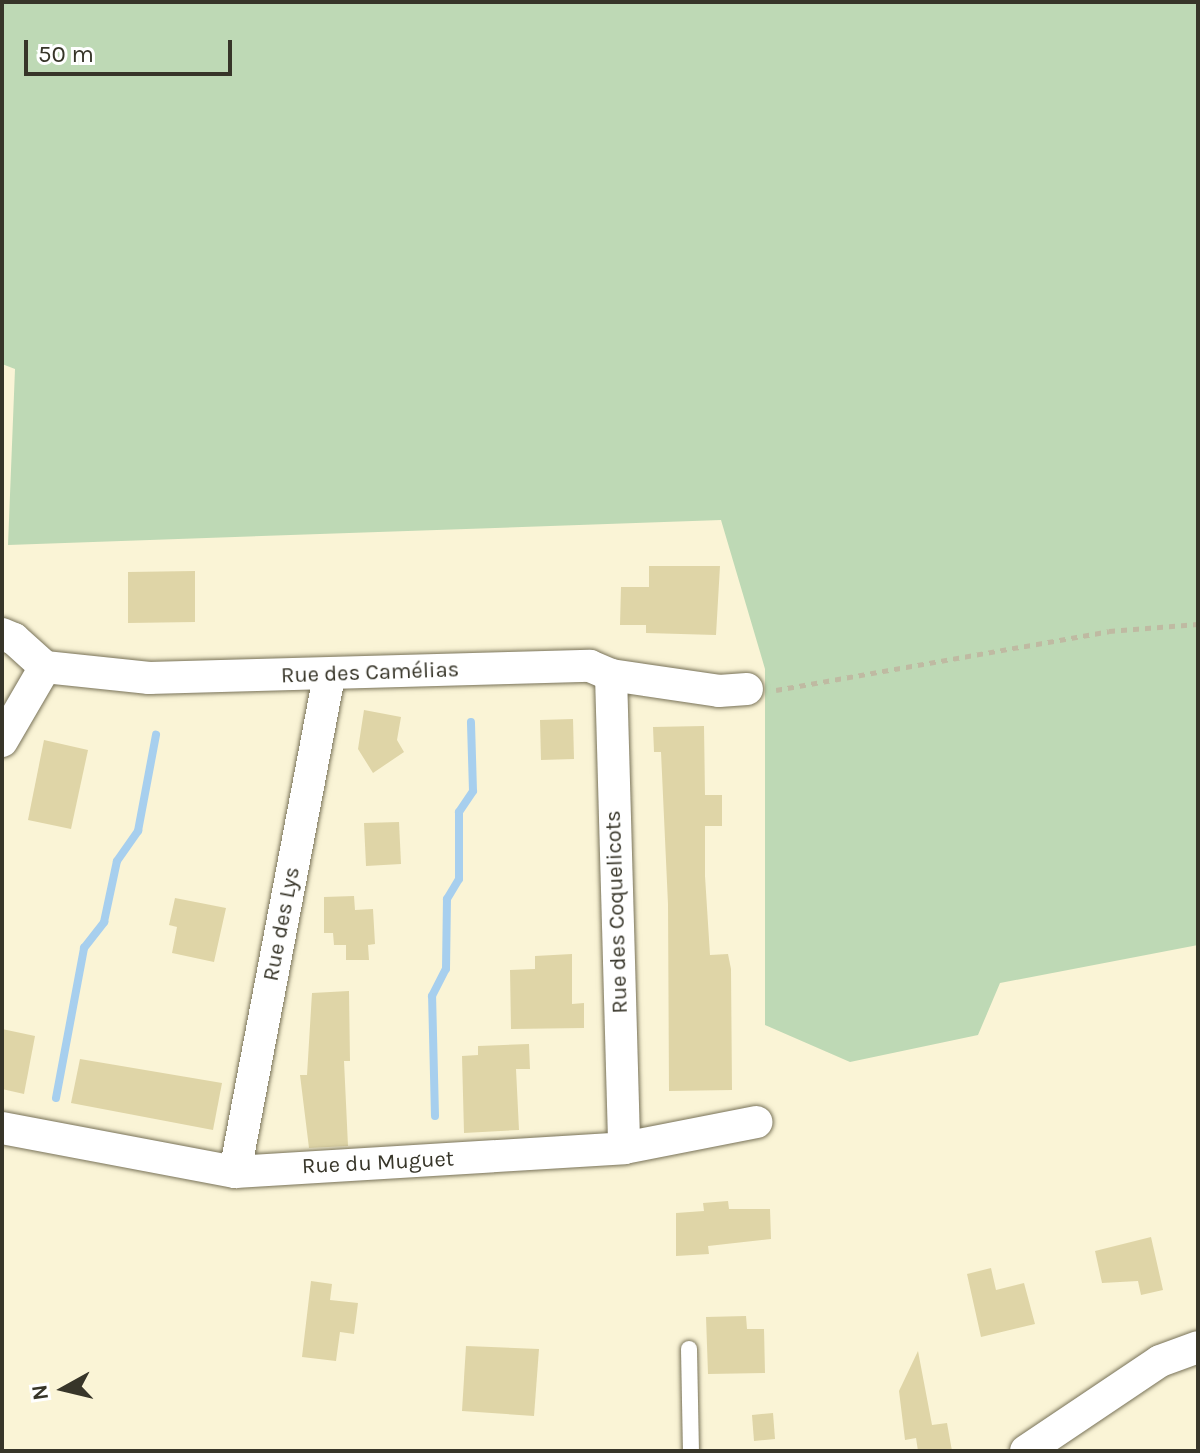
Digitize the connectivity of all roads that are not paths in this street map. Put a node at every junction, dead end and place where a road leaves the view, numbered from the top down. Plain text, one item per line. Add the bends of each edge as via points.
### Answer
1 (2, 634) edge
2 (45, 667) junction
3 (611, 675) junction
4 (329, 676) junction
5 (747, 689) road end
6 (2, 741) edge
7 (756, 1122) dead end
8 (2, 1128) edge
9 (624, 1148) junction
10 (235, 1172) junction
11 (1198, 1347) edge
12 (689, 1349) dead end
13 (691, 1451) edge
14 (1026, 1451) edge

1 - 2 street
2 - 4 street, Rue des Camélias via 149,678
2 - 6 street
3 - 4 street, Rue des Camélias via 590,666
3 - 5 street, Rue des Camélias via 719,691
3 - 9 street, Rue des Coquelicots
4 - 10 street, Rue des Lys
7 - 9 street, Rue du Muguet
8 - 10 street, Rue du Muguet
9 - 10 street, Rue du Muguet
11 - 14 street via 1160,1361
12 - 13 lane

